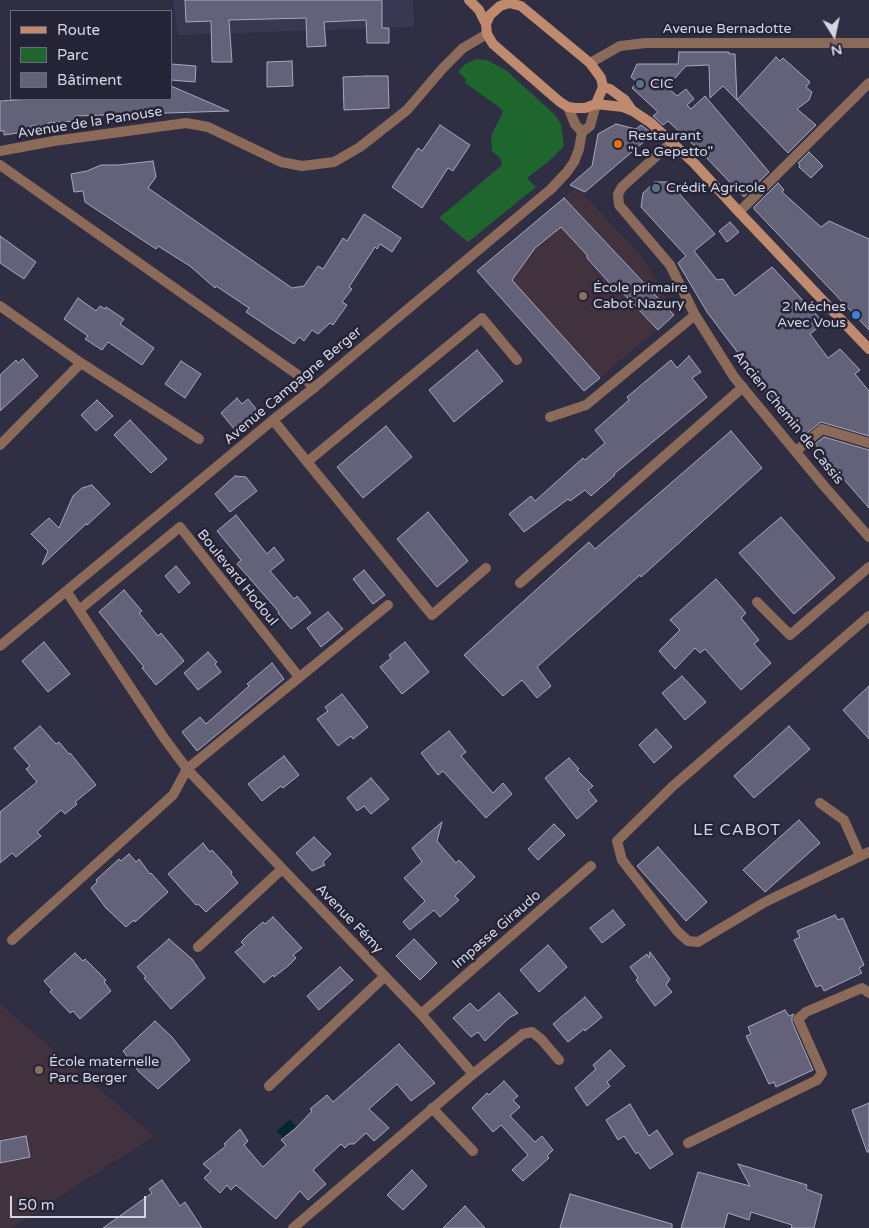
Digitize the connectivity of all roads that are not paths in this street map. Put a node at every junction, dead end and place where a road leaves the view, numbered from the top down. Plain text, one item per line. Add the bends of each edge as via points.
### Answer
1 (469, 0) edge
2 (508, 2) edge
3 (486, 29) junction
4 (869, 44) edge
5 (590, 63) junction
6 (869, 83) edge
7 (603, 86) junction
8 (596, 104) junction
9 (568, 107) junction
10 (633, 111) junction
11 (582, 132) junction
12 (672, 142) junction
13 (0, 151) edge
14 (0, 166) edge
15 (739, 212) junction
16 (0, 306) edge
17 (696, 315) junction
18 (869, 349) edge
19 (517, 360) dead end
20 (81, 363) junction
21 (743, 387) junction
22 (315, 388) junction
23 (550, 417) dead end
24 (273, 420) junction
25 (199, 439) dead end
26 (869, 443) edge
27 (0, 445) edge
28 (796, 451) junction
29 (307, 462) junction
30 (869, 537) edge
31 (869, 567) edge
32 (486, 568) dead end
33 (520, 583) dead end
34 (67, 592) junction
35 (757, 602) dead end
36 (388, 605) dead end
37 (79, 610) junction
38 (869, 616) edge
39 (0, 646) edge
40 (299, 677) junction
41 (188, 769) junction
42 (820, 803) dead end
43 (865, 854) edge
44 (591, 866) dead end
45 (282, 869) junction
46 (12, 940) dead end
47 (198, 947) dead end
48 (385, 976) junction
49 (869, 993) edge
50 (421, 1014) junction
51 (559, 1060) dead end
52 (473, 1074) junction
53 (270, 1086) dead end
54 (432, 1108) junction
55 (688, 1143) dead end
56 (473, 1151) dead end
57 (293, 1228) edge

1 - 3 street via 479,10
2 - 3 street via 494,10
2 - 5 street via 529,11
3 - 9 street via 493,44
3 - 13 street, Avenue de la Panouse via 443,68 407,110 360,147 334,162 302,166 281,162 208,127 186,123
4 - 5 street, Avenue Bernadotte via 637,44 620,46
5 - 7 street
6 - 15 street
7 - 8 street
7 - 10 street via 625,100
8 - 9 street via 585,108
8 - 10 street
8 - 11 street, Avenue Campagne Berger via 590,126
9 - 11 street
10 - 12 street
11 - 22 street, Avenue Campagne Berger via 574,162 551,189
12 - 15 street
12 - 17 street, Ancien Chemin de Cassis via 622,187 618,199 625,213 670,265
14 - 22 street
15 - 18 street
16 - 20 street
17 - 21 street, Ancien Chemin de Cassis
17 - 23 street via 586,405
19 - 29 street via 482,318
20 - 25 street
20 - 27 street
21 - 28 street, Ancien Chemin de Cassis
21 - 33 street
22 - 24 street, Avenue Campagne Berger
24 - 29 street
24 - 34 street, Avenue Campagne Berger
26 - 28 street via 822,429
28 - 30 street, Ancien Chemin de Cassis
29 - 32 street via 432,615
31 - 35 street via 790,635
34 - 37 street, Avenue Fémy
34 - 39 street, Avenue Campagne Berger
36 - 40 street
37 - 40 street, Boulevard Hodoul via 180,527
37 - 41 street, Avenue Fémy
38 - 43 street via 673,786 617,841 622,860 677,931 688,941 698,942 765,902
40 - 41 street
41 - 45 street, Avenue Fémy
41 - 46 street via 173,795
42 - 43 street via 844,820
44 - 50 street, Impasse Giraudo
45 - 47 street
45 - 48 street, Avenue Fémy
48 - 50 street, Avenue Fémy
48 - 53 street
49 - 55 street via 862,988 806,1012 798,1019 822,1073 817,1080
50 - 52 street, Avenue Fémy
51 - 52 street via 532,1032 523,1034
52 - 54 street
54 - 56 street
54 - 57 street

